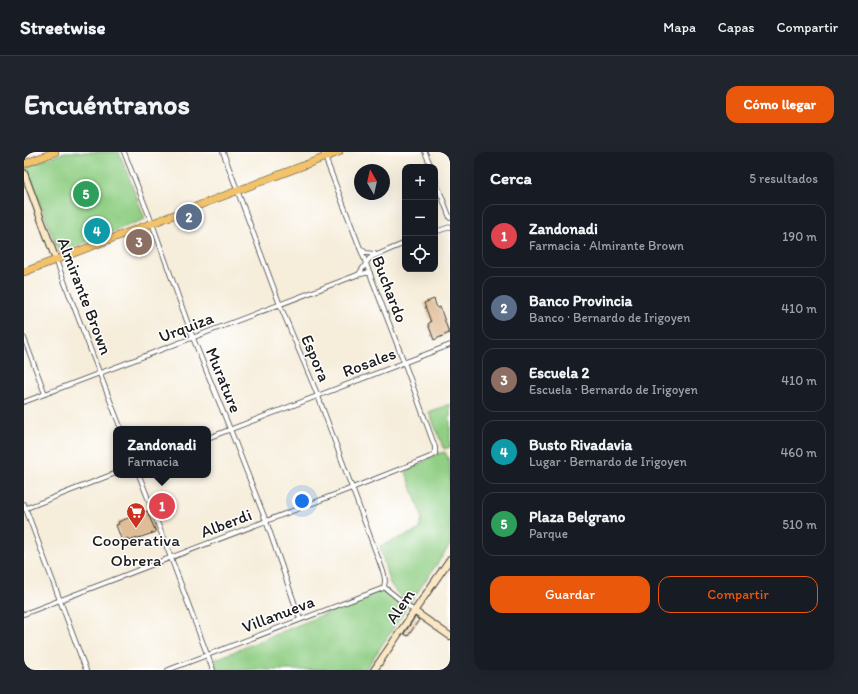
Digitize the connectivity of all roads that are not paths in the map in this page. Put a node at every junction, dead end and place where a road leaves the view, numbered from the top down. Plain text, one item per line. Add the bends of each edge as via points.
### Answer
1 (55, 152) edge
2 (124, 152) edge
3 (223, 152) edge
4 (339, 152) edge
5 (425, 152) edge
6 (324, 155) edge
7 (24, 164) edge
8 (430, 164) edge
9 (24, 173) edge
10 (438, 187) edge
11 (237, 191) junction
12 (450, 218) edge
13 (152, 223) junction
14 (450, 226) edge
15 (438, 231) edge
16 (402, 244) edge
17 (360, 248) junction
18 (376, 254) junction
19 (56, 260) junction
20 (366, 263) junction
21 (24, 272) edge
22 (370, 274) junction
23 (357, 275) junction
24 (280, 305) junction
25 (24, 338) edge
26 (193, 338) junction
27 (450, 345) edge
28 (404, 362) junction
29 (99, 374) junction
30 (45, 394) junction
31 (318, 396) junction
32 (24, 402) edge
33 (120, 426) edge
34 (230, 429) junction
35 (211, 437) edge
36 (436, 453) joint
37 (113, 474) edge
38 (140, 478) edge
39 (352, 488) junction
40 (25, 507) edge
41 (266, 521) junction
42 (172, 558) junction
43 (450, 559) edge
44 (384, 587) junction
45 (60, 600) junction
46 (414, 611) junction
47 (24, 614) edge
48 (300, 619) junction
49 (450, 636) edge
50 (207, 655) junction
51 (86, 670) edge
52 (168, 670) edge
53 (213, 670) edge
54 (374, 670) edge

1 - 7 main road
2 - 13 street, Murature
3 - 11 street, Espora
4 - 6 main road
5 - 8 street
6 - 11 main road
6 - 17 street, Buchardo
9 - 19 main road, Almirante Brown
10 - 12 street
11 - 13 main road
11 - 24 street, Espora
13 - 19 main road
13 - 26 street, Murature
14 - 15 street
16 - 18 street
17 - 18 street, Buchardo via 366,253
17 - 20 street, Buchardo
18 - 20 street
19 - 21 main road
19 - 29 street, Almirante Brown
20 - 22 street, Buchardo
20 - 23 street
22 - 23 street, Urquiza
22 - 28 street, Buchardo
23 - 24 street, Urquiza
24 - 26 street, Urquiza
24 - 31 street, Espora
25 - 30 street
26 - 29 street, Urquiza
26 - 34 street, Murature
27 - 28 street, Rosales
28 - 31 street, Rosales
28 - 36 street, Buchardo
29 - 30 street, Urquiza
29 - 33 street, Almirante Brown
30 - 32 street, Urquiza
31 - 34 street, Rosales
31 - 39 street, Espora
34 - 35 street, Rosales
34 - 41 street, Murature
36 - 39 street, Alberdi
37 - 40 street
38 - 42 street
39 - 41 street, Alberdi
39 - 44 street, Espora via 384,574
40 - 45 street
41 - 42 street, Alberdi
41 - 48 street, Murature
42 - 45 street, Alberdi
42 - 50 street
43 - 46 main road, Alem
44 - 46 street
44 - 48 street, Villanueva
45 - 47 street, Alberdi
45 - 51 street
46 - 49 main road
46 - 54 main road, Alem
48 - 50 street, Villanueva
50 - 52 street, Villanueva
50 - 53 street

